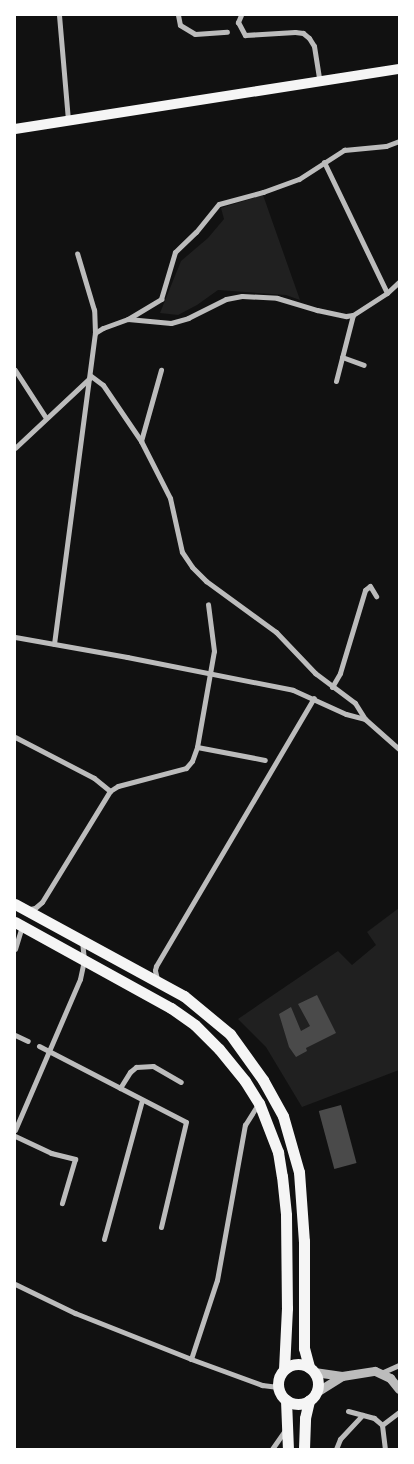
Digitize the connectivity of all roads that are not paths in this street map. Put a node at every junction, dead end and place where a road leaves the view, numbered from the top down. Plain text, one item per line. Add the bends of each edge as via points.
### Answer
1 (60, 15) edge
2 (178, 15) edge
3 (241, 15) edge
4 (228, 32) dead end
5 (399, 69) edge
6 (320, 82) junction
7 (68, 121) junction
8 (15, 129) edge
9 (399, 141) edge
10 (324, 162) junction
11 (77, 253) dead end
12 (399, 282) edge
13 (387, 293) junction
14 (353, 315) junction
15 (128, 319) junction
16 (95, 334) junction
17 (342, 357) junction
18 (364, 365) dead end
19 (15, 370) edge
20 (161, 370) dead end
21 (91, 376) junction
22 (336, 381) dead end
23 (46, 418) junction
24 (141, 441) junction
25 (15, 448) edge
26 (376, 596) dead end
27 (208, 604) dead end
28 (15, 637) edge
29 (54, 644) junction
30 (211, 673) junction
31 (332, 687) junction
32 (314, 698) junction
33 (365, 718) junction
34 (15, 736) edge
35 (196, 747) junction
36 (399, 749) edge
37 (265, 760) dead end
38 (110, 790) junction
39 (20, 907) edge
40 (19, 924) edge
41 (82, 941) junction
42 (15, 949) edge
43 (84, 960) junction
44 (158, 982) junction
45 (15, 1035) edge
46 (28, 1041) dead end
47 (40, 1046) dead end
48 (49, 1051) junction
49 (181, 1082) dead end
50 (120, 1088) junction
51 (142, 1100) junction
52 (259, 1103) junction
53 (15, 1130) edge
54 (15, 1136) edge
55 (62, 1203) dead end
56 (161, 1227) dead end
57 (104, 1239) dead end
58 (15, 1284) edge
59 (191, 1359) junction
60 (399, 1365) edge
61 (284, 1369) junction
62 (311, 1370) junction
63 (381, 1373) junction
64 (342, 1376) junction
65 (278, 1387) junction
66 (399, 1389) edge
67 (312, 1397) junction
68 (286, 1400) junction
69 (348, 1411) dead end
70 (399, 1412) edge
71 (362, 1415) junction
72 (288, 1425) junction
73 (382, 1425) junction
74 (272, 1449) edge
75 (288, 1449) edge
76 (304, 1449) edge
77 (336, 1449) edge
78 (385, 1449) edge

1 - 7 street
2 - 4 street via 180,25 194,34
3 - 6 street via 238,22 245,35 295,32 309,38 314,46
5 - 6 main road
6 - 7 main road
7 - 8 main road
9 - 10 street via 386,146 344,150
10 - 13 street
10 - 15 street via 299,179 219,204 175,252 161,299
11 - 16 street via 94,310
12 - 13 street
13 - 14 street
14 - 15 street via 317,310 278,298 242,296 171,323
14 - 17 street
15 - 16 street
16 - 21 street
17 - 18 street
17 - 22 street
19 - 23 street
20 - 24 street
21 - 23 street
21 - 24 street via 103,385
21 - 29 street
23 - 25 street
24 - 31 street via 170,498 182,552 192,567 206,581 276,632
26 - 31 street via 370,586 364,590 340,673
27 - 30 street via 214,651
28 - 29 street
29 - 30 street
30 - 32 street via 272,685
30 - 35 street
31 - 33 street via 355,703
32 - 33 street via 346,714
32 - 44 street via 156,966
33 - 36 street
34 - 38 street via 94,778
35 - 37 street
35 - 38 street via 186,768
38 - 39 street via 42,902 35,908
39 - 41 main road
40 - 42 street
40 - 43 main road
41 - 43 street
41 - 44 main road
43 - 48 street via 80,979
43 - 52 main road via 171,1008 195,1025 245,1080
44 - 62 main road via 184,996 230,1034 264,1080 283,1116 299,1172 304,1241 304,1342
45 - 46 street
47 - 48 street
48 - 50 street
48 - 53 street
49 - 50 street via 153,1066 136,1067
50 - 51 street
51 - 56 street via 186,1122
51 - 57 street
52 - 59 street via 245,1125 217,1280
52 - 61 main road via 278,1152 286,1215
54 - 55 street via 51,1153 75,1159
58 - 59 street via 75,1313
59 - 65 street via 256,1383
60 - 63 street
61 - 62 main road via 296,1364
61 - 65 main road
62 - 64 street
62 - 67 main road via 317,1380
63 - 64 street
63 - 66 street
64 - 67 street
65 - 68 main road
67 - 68 main road via 298,1404
67 - 76 main road via 305,1418
68 - 72 main road
69 - 71 street
70 - 73 street
71 - 73 street via 374,1418
71 - 77 street via 340,1439
72 - 74 street
72 - 75 main road
73 - 78 street

